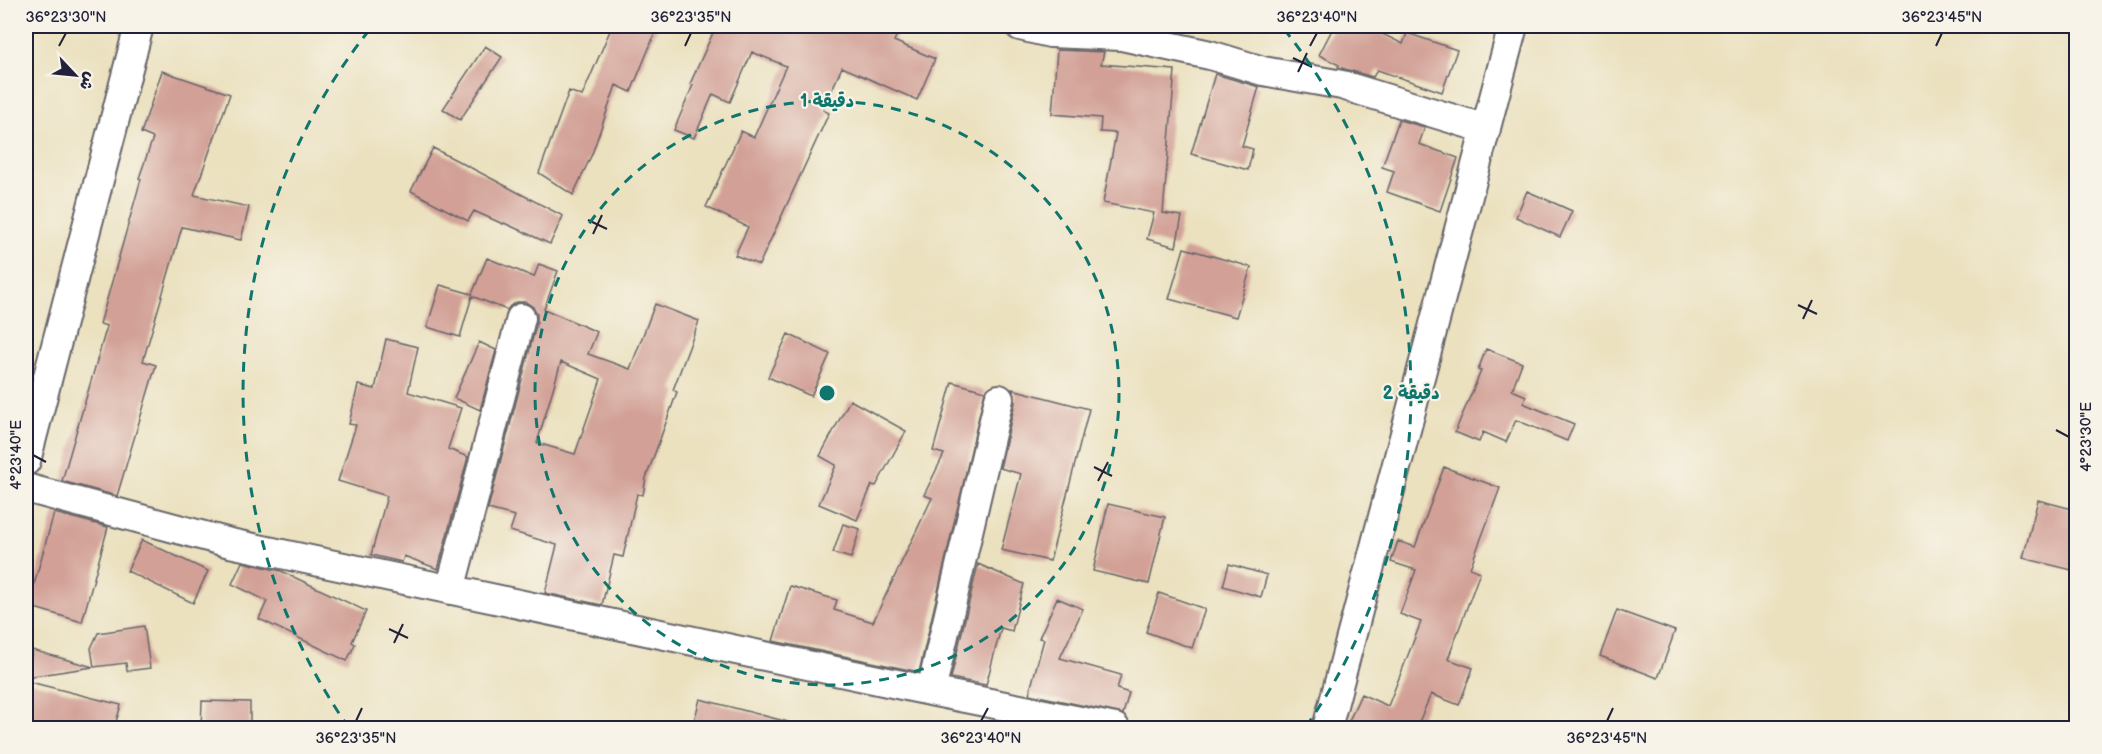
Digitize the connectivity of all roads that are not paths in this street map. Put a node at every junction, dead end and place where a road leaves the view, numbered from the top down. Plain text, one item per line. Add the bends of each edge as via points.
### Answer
1 (139, 26) edge
2 (1020, 26) edge
3 (1513, 26) edge
4 (1486, 129) junction
5 (521, 318) dead end
6 (999, 399) dead end
7 (26, 461) edge
8 (26, 488) edge
9 (450, 590) junction
10 (931, 691) junction
11 (1114, 729) edge
12 (1327, 729) edge

1 - 7 street
2 - 4 street via 1050,33 1122,36 1210,55 1263,71 1342,85
3 - 4 street
4 - 12 street
5 - 9 street
6 - 10 street
8 - 9 street via 230,543
9 - 10 street
10 - 11 street

